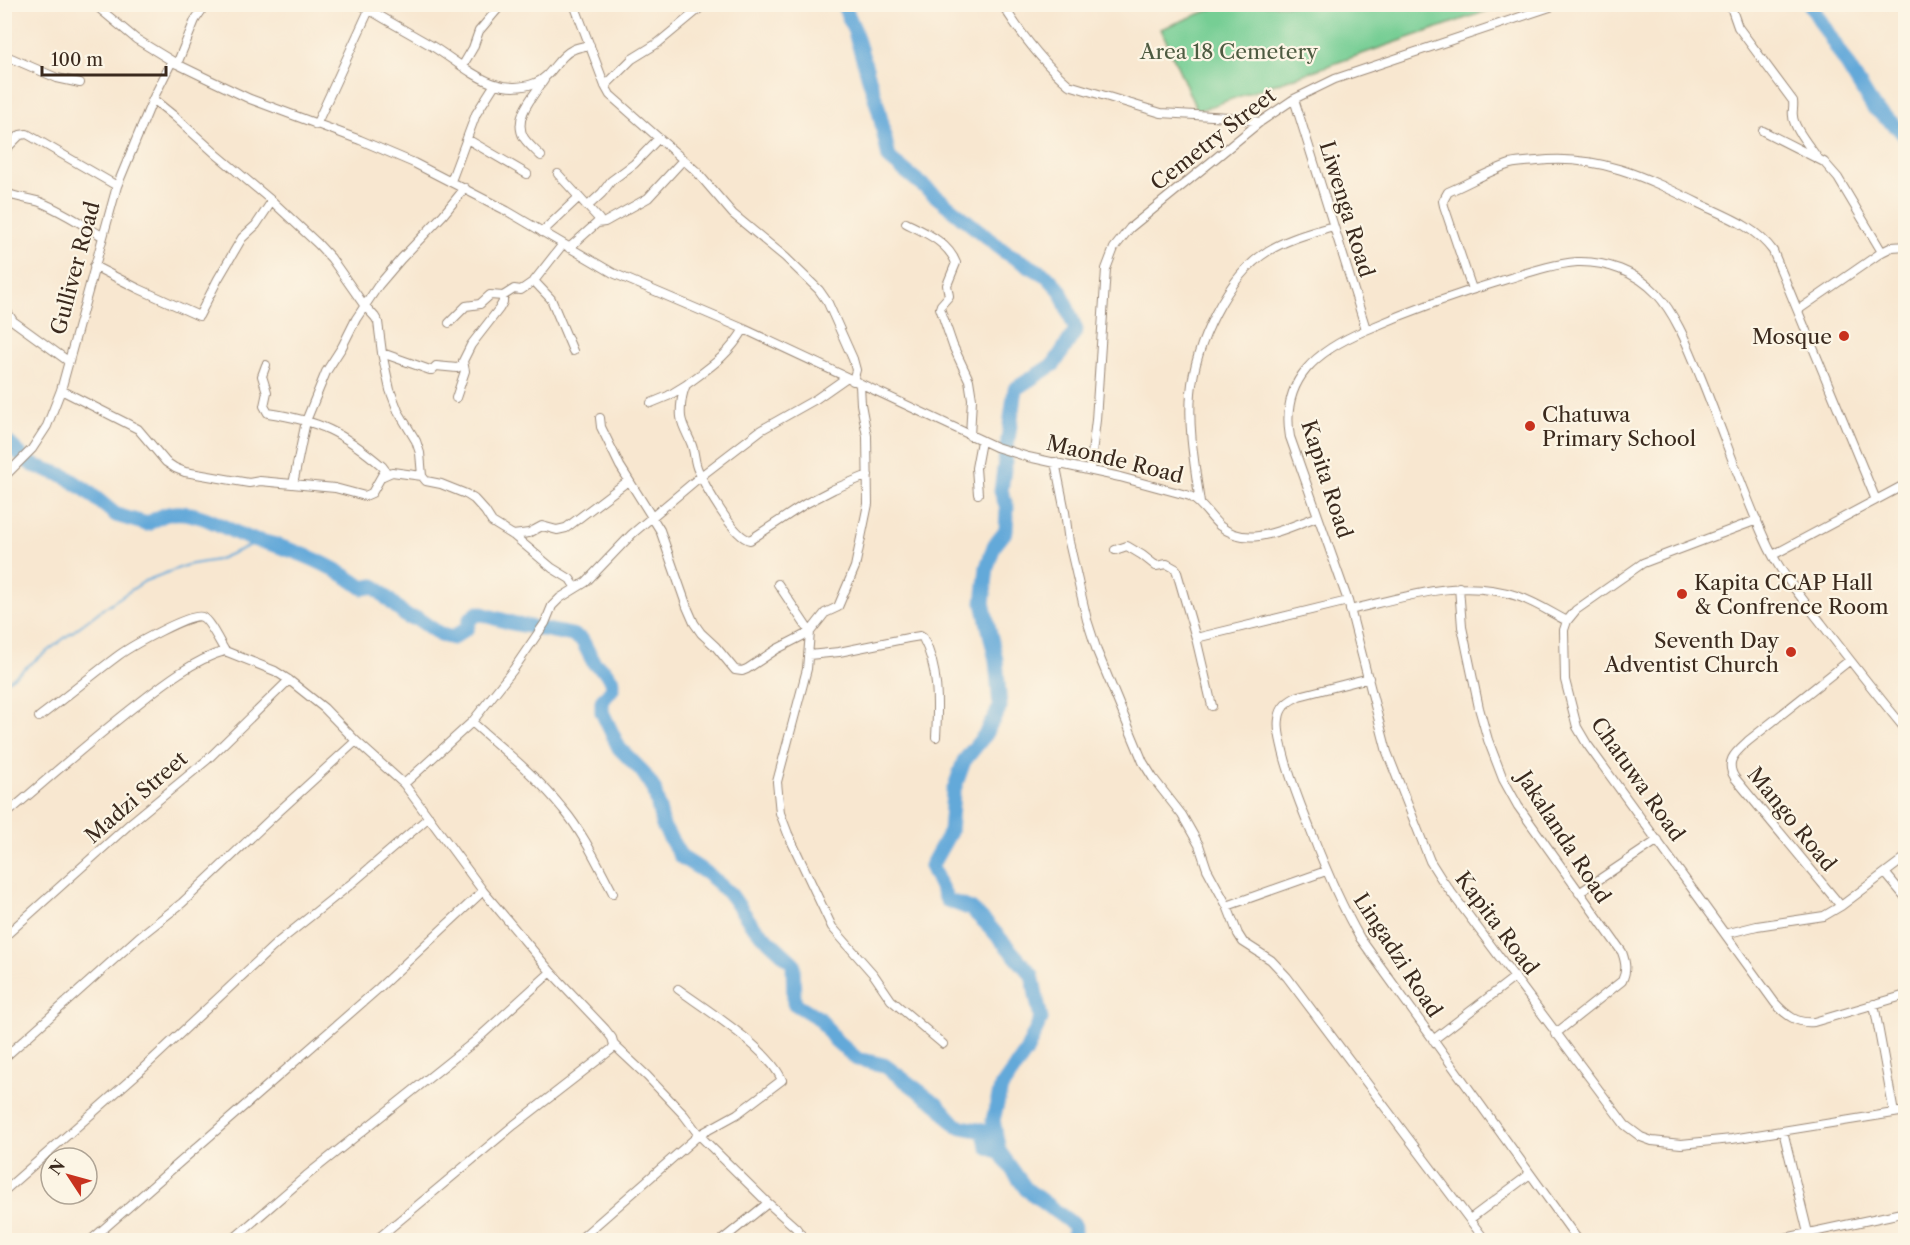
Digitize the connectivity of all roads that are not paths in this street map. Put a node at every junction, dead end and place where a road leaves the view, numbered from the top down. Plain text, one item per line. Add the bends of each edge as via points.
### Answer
1 (94, 4) edge
2 (206, 4) edge
3 (502, 4) edge
4 (574, 4) edge
5 (705, 4) edge
6 (1002, 4) edge
7 (1559, 4) edge
8 (1730, 4) edge
9 (364, 7) edge
10 (590, 45) junction
11 (4, 55) edge
12 (175, 62) junction
13 (463, 65) junction
14 (546, 77) junction
15 (80, 83) dead end
16 (495, 84) junction
17 (604, 86) junction
18 (153, 99) junction
19 (1294, 99) junction
20 (1260, 122) junction
21 (316, 124) junction
22 (1763, 131) dead end
23 (658, 138) junction
24 (467, 139) junction
25 (4, 151) edge
26 (541, 156) dead end
27 (1816, 156) junction
28 (683, 160) junction
29 (527, 174) dead end
30 (558, 174) dead end
31 (451, 181) junction
32 (117, 186) junction
33 (465, 188) junction
34 (4, 192) edge
35 (579, 197) junction
36 (272, 201) junction
37 (588, 206) junction
38 (597, 223) junction
39 (906, 223) dead end
40 (1333, 226) junction
41 (543, 232) junction
42 (102, 236) junction
43 (566, 246) junction
44 (1905, 246) edge
45 (1882, 252) junction
46 (94, 266) junction
47 (534, 281) junction
48 (1472, 289) junction
49 (503, 296) junction
50 (364, 305) junction
51 (4, 307) edge
52 (1798, 310) junction
53 (449, 323) dead end
54 (744, 329) junction
55 (1366, 329) junction
56 (573, 351) dead end
57 (382, 353) junction
58 (68, 361) junction
59 (266, 365) dead end
60 (463, 365) junction
61 (853, 381) junction
62 (686, 385) junction
63 (61, 390) junction
64 (456, 398) dead end
65 (651, 404) dead end
66 (600, 418) dead end
67 (306, 421) junction
68 (970, 436) junction
69 (981, 441) junction
70 (1055, 462) junction
71 (1090, 470) junction
72 (868, 475) junction
73 (383, 476) junction
74 (422, 476) junction
75 (701, 476) junction
76 (4, 477) edge
77 (628, 481) junction
78 (293, 484) junction
79 (1905, 484) edge
80 (978, 494) dead end
81 (1876, 500) junction
82 (1200, 502) junction
83 (653, 516) junction
84 (1317, 517) junction
85 (1757, 520) junction
86 (513, 535) junction
87 (1115, 550) dead end
88 (1773, 555) junction
89 (778, 584) dead end
90 (1459, 587) junction
91 (576, 588) junction
92 (1349, 606) junction
93 (1566, 621) junction
94 (810, 632) junction
95 (1196, 638) junction
96 (225, 651) junction
97 (809, 654) junction
98 (1850, 660) junction
99 (1369, 678) junction
100 (289, 680) junction
101 (1212, 706) dead end
102 (39, 717) dead end
103 (472, 722) junction
104 (1905, 730) edge
105 (936, 737) dead end
106 (356, 741) junction
107 (404, 784) junction
108 (4, 816) edge
109 (429, 817) junction
110 (1658, 840) junction
111 (1905, 857) edge
112 (1326, 871) junction
113 (1886, 874) junction
114 (483, 891) junction
115 (613, 893) dead end
116 (1579, 893) junction
117 (1905, 898) edge
118 (1227, 906) junction
119 (1841, 906) junction
120 (1725, 934) junction
121 (4, 937) edge
122 (551, 972) junction
123 (1515, 977) junction
124 (678, 989) dead end
125 (1905, 996) edge
126 (1874, 1004) junction
127 (1555, 1034) junction
128 (1433, 1040) junction
129 (943, 1044) dead end
130 (614, 1045) junction
131 (4, 1058) edge
132 (1905, 1112) edge
133 (1894, 1113) junction
134 (1783, 1131) junction
135 (699, 1136) junction
136 (1530, 1174) junction
137 (4, 1191) edge
138 (768, 1203) junction
139 (1905, 1212) edge
140 (1470, 1219) junction
141 (1808, 1233) junction
142 (91, 1240) edge
143 (232, 1240) edge
144 (376, 1240) edge
145 (579, 1240) edge
146 (722, 1240) edge
147 (805, 1240) edge
148 (1485, 1240) edge
149 (1578, 1240) edge
150 (1776, 1240) edge

1 - 12 street, Maonde Road via 136,39
2 - 12 street, Gulliver Road
3 - 13 street via 479,31
4 - 10 street
5 - 17 street via 632,59
6 - 20 street via 1023,36 1069,85 1161,113
7 - 19 street, Cemetry Street via 1335,79
8 - 27 street via 1738,27 1793,101 1795,124
9 - 13 street
9 - 21 street
10 - 14 street via 567,53
10 - 17 street
11 - 15 street via 57,78
12 - 18 street, Gulliver Road
12 - 21 street, Maonde Road via 250,99
13 - 16 street
14 - 16 street via 525,86
14 - 26 street via 525,108 521,125 523,136
16 - 24 street via 476,114
17 - 23 street
18 - 32 street, Gulliver Road
18 - 36 street
19 - 20 street, Cemetry Street
19 - 40 street, Liwenga Road
20 - 71 street, Cemetry Street via 1130,228 1114,248 1106,269
21 - 31 street, Maonde Road via 388,151
22 - 27 street
23 - 28 street
23 - 37 street
24 - 29 street
24 - 31 street
25 - 32 street via 20,135 27,134
27 - 45 street via 1838,178
28 - 38 street via 648,198
28 - 61 street via 726,208 819,290 854,358
30 - 35 street
31 - 33 street, Maonde Road
32 - 42 street, Gulliver Road
33 - 41 street, Maonde Road
33 - 50 street
34 - 42 street via 55,209
35 - 37 street
35 - 41 street
36 - 46 street via 256,225 242,237 199,316
36 - 50 street via 327,253
37 - 38 street via 598,217
38 - 43 street
39 - 68 street via 933,236 950,251 956,263 947,285 949,296 940,308 952,346 969,380
40 - 55 street, Liwenga Road
40 - 82 street via 1266,252 1248,267 1221,302 1201,350 1191,390 1190,430
41 - 43 street, Maonde Road
42 - 46 street, Gulliver Road
43 - 47 street
43 - 54 street, Maonde Road via 622,277
44 - 45 street
45 - 52 street
46 - 58 street, Gulliver Road
47 - 49 street
47 - 56 street via 551,299
48 - 52 street via 1444,206 1448,192 1512,164 1573,160 1632,172 1755,232 1773,251
48 - 55 street, Kapita Road
48 - 85 street, Kapita Road via 1544,267 1577,262 1623,270 1654,292 1672,316 1692,357
49 - 53 street via 490,295 480,304 466,306
49 - 60 street via 499,309 471,345
50 - 57 street via 377,319
50 - 67 street via 326,372
51 - 58 street via 13,321
52 - 81 street
54 - 61 street, Maonde Road
54 - 62 street via 724,356
55 - 84 street, Kapita Road via 1319,355 1300,377 1289,405 1290,437
57 - 60 street via 430,370 436,366
57 - 74 street via 392,397 420,453
58 - 63 street, Gulliver Road
59 - 67 street via 262,376 268,413
60 - 64 street via 465,371
61 - 68 street, Maonde Road
61 - 72 street via 867,436
61 - 75 street via 761,430
62 - 65 street
62 - 75 street via 681,417
63 - 76 street, Gulliver Road via 41,437
63 - 78 street via 138,429 175,468 249,483
66 - 77 street via 601,428
67 - 73 street via 351,440 382,466
67 - 78 street
68 - 69 street, Maonde Road
69 - 70 street, Maonde Road
69 - 80 street via 976,468
70 - 71 street, Maonde Road
70 - 118 street via 1078,585 1097,651 1143,762 1182,815
71 - 82 street, Maonde Road
72 - 75 street via 805,504 750,540 725,516
72 - 94 street via 866,516 850,581 838,607 825,613
73 - 74 street via 392,472
73 - 78 street via 368,496
74 - 86 street via 426,481 466,494 492,522
75 - 83 street
77 - 83 street
77 - 86 street via 566,528 542,526
79 - 81 street
81 - 88 street
82 - 84 street, Maonde Road via 1224,529 1240,537 1267,535
83 - 91 street
83 - 94 street via 694,623 735,670 747,669
84 - 92 street, Kapita Road
85 - 88 street, Kapita Road
85 - 93 street via 1643,563
86 - 91 street via 570,579
87 - 95 street via 1127,546 1156,566 1167,564 1176,569
88 - 98 street, Kapita Road
89 - 94 street
90 - 92 street
90 - 93 street via 1515,595
90 - 116 street, Jakalanda Road via 1462,627 1479,708 1503,779
91 - 103 street via 552,606 513,670
92 - 95 street
92 - 99 street, Kapita Road
93 - 110 street, Chatuwa Road via 1565,680 1577,727
94 - 97 street
95 - 101 street
96 - 100 street
96 - 102 street via 206,620 191,617 120,654
96 - 108 street via 157,688
97 - 105 street via 920,636 934,667
97 - 129 street via 777,782 780,813 832,927 891,1000
98 - 104 street, Kapita Road
98 - 119 street, Mango Road via 1748,741 1730,763 1735,778
99 - 112 street, Lingadzi Road via 1299,696 1282,708 1279,717 1288,772
99 - 123 street, Kapita Road via 1383,740 1430,861
100 - 106 street
100 - 121 street, Madzi Street via 207,760
103 - 107 street
103 - 115 street via 564,810
106 - 107 street
106 - 131 street via 182,903
107 - 109 street
109 - 114 street
109 - 137 street via 277,944
110 - 116 street
110 - 120 street, Chatuwa Road
111 - 113 street
112 - 118 street
112 - 128 street, Lingadzi Road via 1360,938
113 - 117 street
113 - 119 street
114 - 122 street
114 - 142 street via 379,988
116 - 127 street, Jakalanda Road via 1622,952 1625,974 1616,987
118 - 140 street via 1243,942 1283,973
119 - 120 street via 1815,918
120 - 126 street, Chatuwa Road via 1775,1003 1795,1020 1814,1022
122 - 130 street via 605,1029
122 - 143 street via 474,1042
123 - 127 street, Kapita Road
123 - 128 street
124 - 135 street via 749,1041 782,1078 737,1114
125 - 126 street, Chatuwa Road
126 - 133 street
127 - 134 street, Kapita Road via 1625,1125 1641,1137 1682,1144
128 - 136 street, Lingadzi Road
130 - 135 street via 661,1090
130 - 144 street
132 - 133 street, Kapita Road
133 - 134 street, Kapita Road
134 - 141 street
135 - 138 street
135 - 145 street
136 - 140 street
136 - 149 street, Lingadzi Road
138 - 146 street
138 - 147 street
139 - 141 street
140 - 148 street
141 - 150 street

